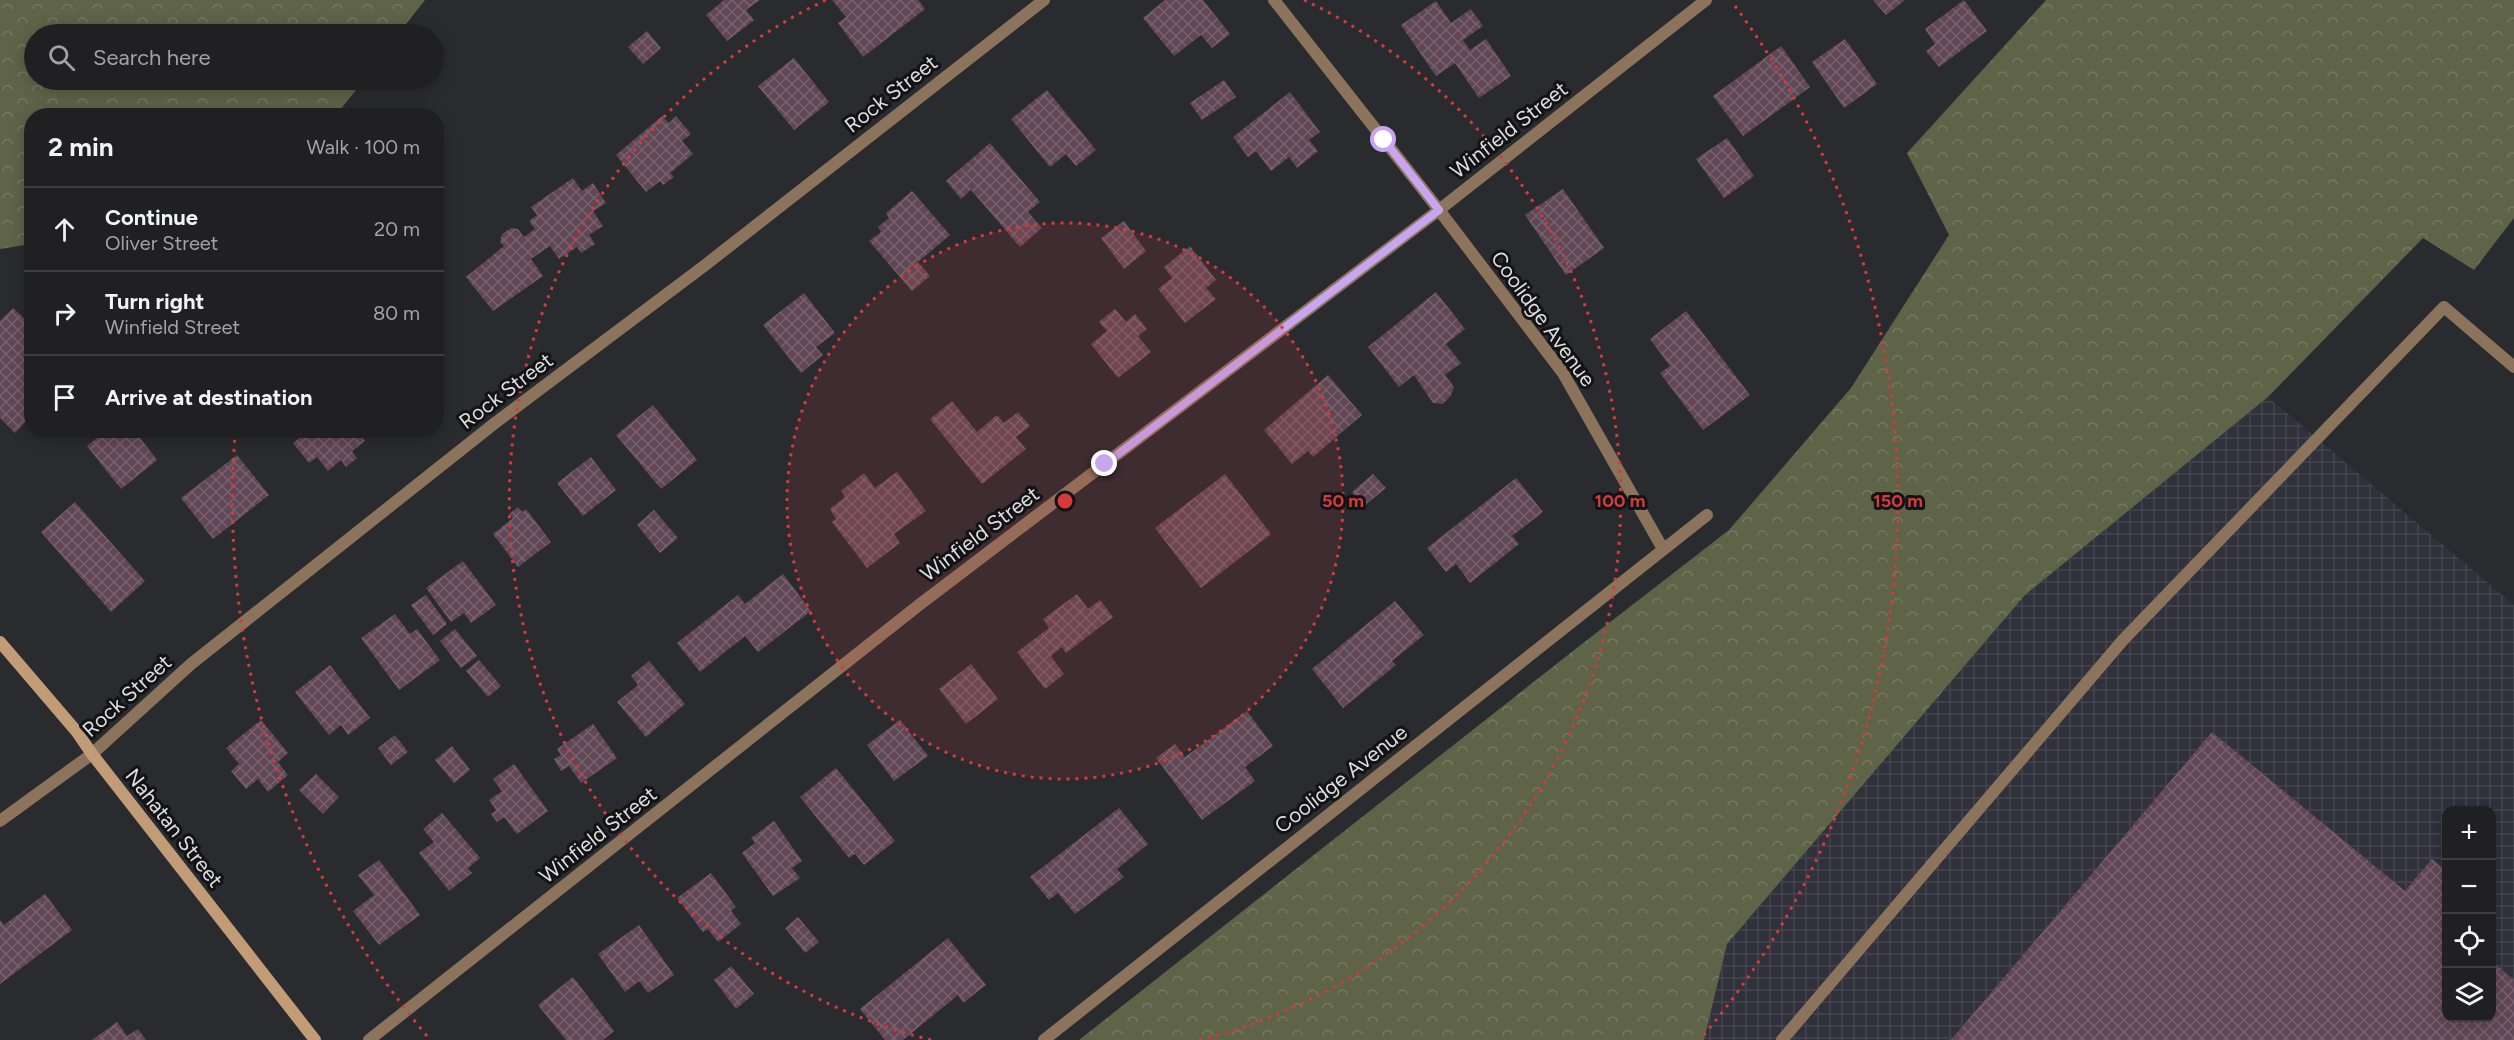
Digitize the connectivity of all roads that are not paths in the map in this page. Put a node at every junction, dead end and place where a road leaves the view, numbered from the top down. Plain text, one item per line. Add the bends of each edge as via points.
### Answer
1 (1044, 0) edge
2 (1274, 0) edge
3 (1706, 0) edge
4 (1439, 210) junction
5 (2514, 367) edge
6 (1707, 515) dead end
7 (1663, 549) junction
8 (0, 642) edge
9 (92, 754) junction
10 (0, 821) edge
11 (315, 1040) edge
12 (369, 1040) edge
13 (1044, 1040) edge
14 (1782, 1040) edge

1 - 9 street, Rock Street via 704,266 485,430 191,664
2 - 4 street, Coolidge Avenue
3 - 4 street, Winfield Street
4 - 7 street, Coolidge Avenue via 1563,373
4 - 12 street, Winfield Street via 919,604
5 - 14 street via 2444,307 2123,640
6 - 7 street, Coolidge Avenue
7 - 13 street, Coolidge Avenue
8 - 9 main road, Nahatan Street
9 - 10 street, Rock Street
9 - 11 main road, Nahatan Street

